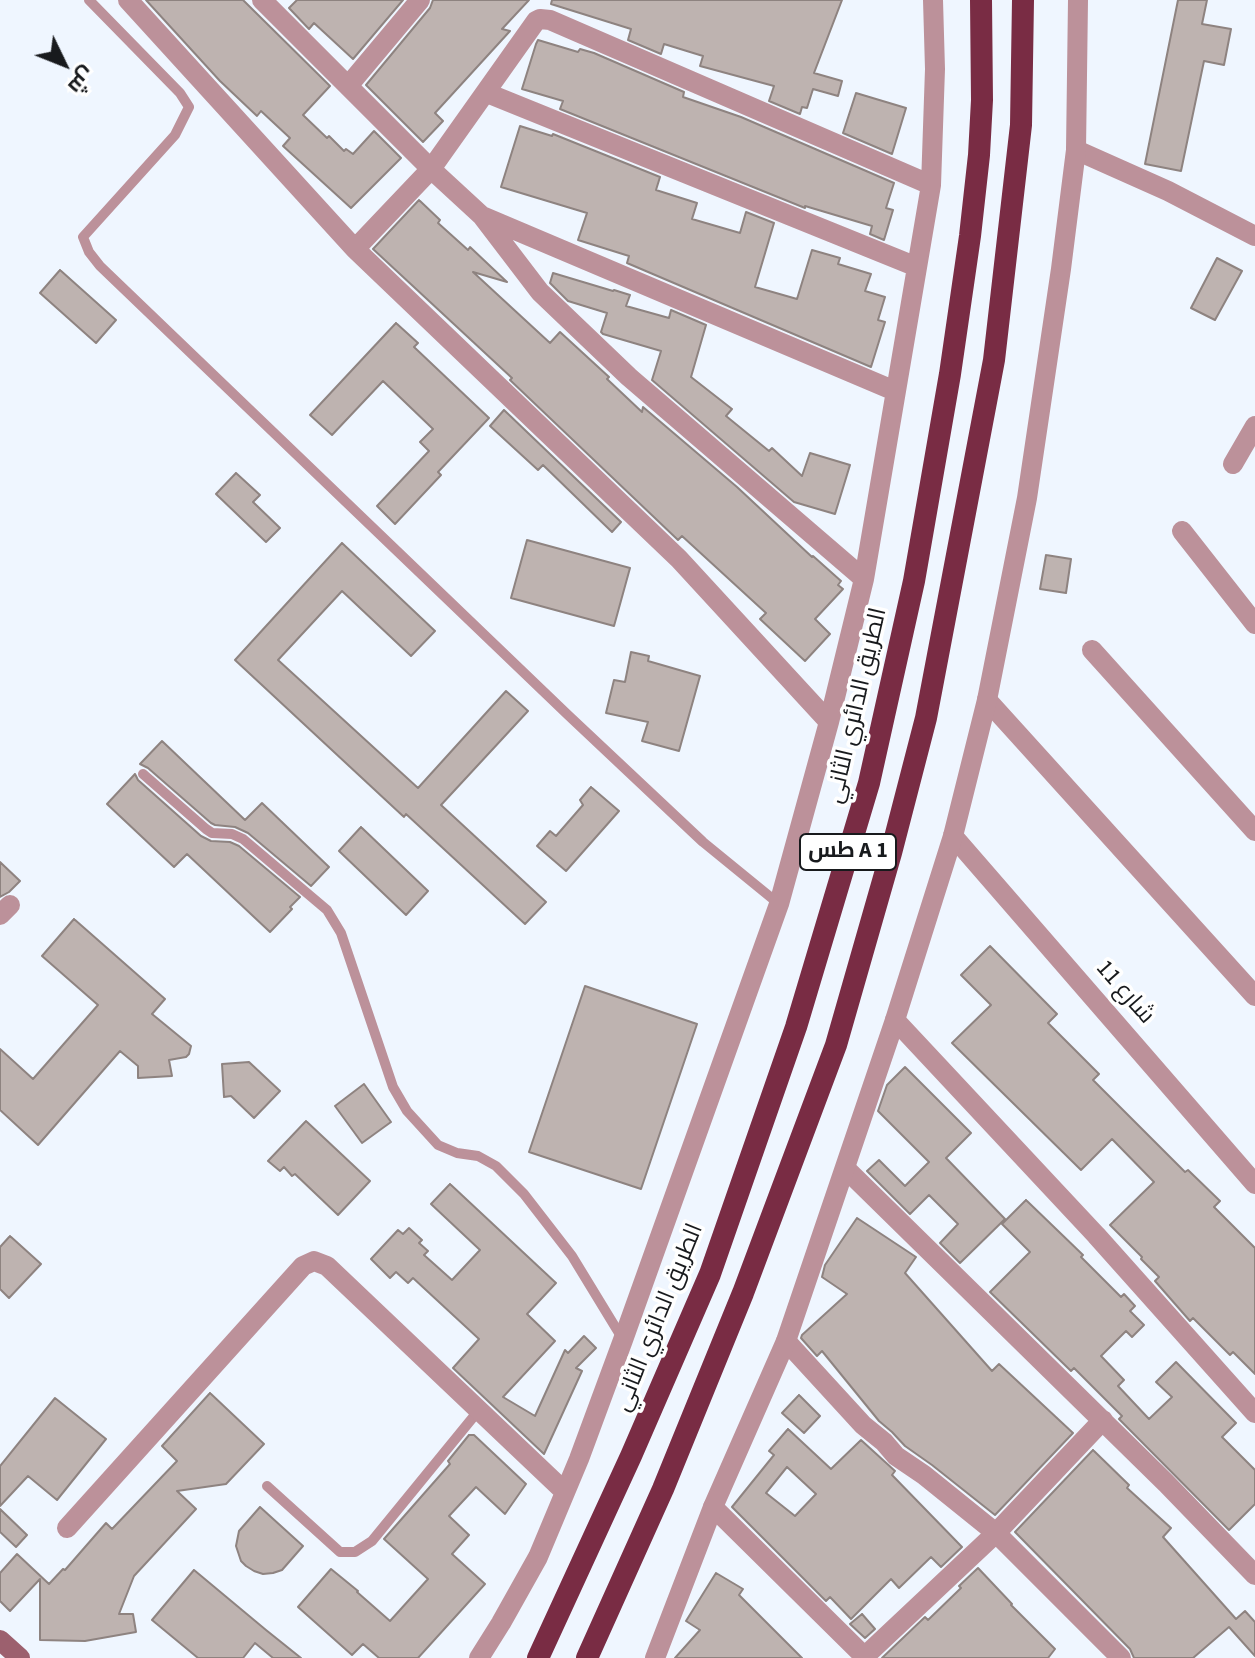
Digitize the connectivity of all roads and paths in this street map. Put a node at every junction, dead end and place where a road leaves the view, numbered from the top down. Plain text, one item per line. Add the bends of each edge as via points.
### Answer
1 (89, 0) edge
2 (128, 0) edge
3 (262, 0) edge
4 (420, 0) edge
5 (933, 0) edge
6 (981, 0) edge
7 (1023, 0) edge
8 (1078, 0) edge
9 (348, 86) junction
10 (487, 93) junction
11 (1076, 150) junction
12 (431, 169) junction
13 (931, 185) junction
14 (482, 216) junction
15 (1255, 236) edge
16 (355, 249) junction
17 (917, 267) junction
18 (895, 391) junction
19 (1255, 426) edge
20 (1233, 464) dead end
21 (1182, 531) dead end
22 (864, 579) junction
23 (1255, 624) edge
24 (1092, 650) dead end
25 (987, 700) junction
26 (829, 722) junction
27 (143, 774) dead end
28 (1255, 831) edge
29 (953, 836) junction
30 (779, 904) junction
31 (1255, 996) edge
32 (895, 1020) junction
33 (846, 1169) junction
34 (1255, 1184) edge
35 (623, 1340) junction
36 (786, 1341) junction
37 (479, 1410) junction
38 (1255, 1413) edge
39 (1103, 1420) junction
40 (267, 1486) dead end
41 (565, 1492) junction
42 (713, 1507) junction
43 (67, 1528) dead end
44 (996, 1533) junction
45 (1255, 1575) edge
46 (0, 1640) edge
47 (864, 1657) edge
48 (20, 1658) edge
49 (479, 1658) edge
50 (538, 1658) edge
51 (587, 1658) edge
52 (655, 1658) edge
53 (1121, 1658) edge

1 - 30 lane via 189,107 175,135 83,237 89,252 568,715 703,842
2 - 16 street
3 - 9 street
4 - 9 street
5 - 13 street
6 - 50 highway, الطريق الدائري الثاني / طس A 1 via 982,100 968,252 914,581 869,783 796,1027 710,1274
7 - 51 highway, طس A 1 via 1021,125 994,360 926,718 891,853 836,1045 743,1293
8 - 11 street
9 - 12 street
10 - 12 street
10 - 13 street via 536,21 545,18
10 - 17 street
11 - 15 street
11 - 25 street via 1027,498
12 - 14 street
12 - 16 street
13 - 17 street
14 - 18 street
14 - 22 street via 540,292 584,334
16 - 26 street via 679,559
17 - 18 street
18 - 22 street
19 - 20 street
21 - 23 street
22 - 26 street
24 - 28 street
25 - 29 street
25 - 31 street
26 - 30 street
27 - 35 lane via 212,833 243,839 327,910 341,933 393,1087 407,1111 438,1145 496,1166 524,1194 572,1256
29 - 32 street
29 - 34 street, شارع 11
30 - 35 street
32 - 33 street
32 - 38 street
33 - 36 street
33 - 39 street
35 - 41 street
36 - 42 street
36 - 44 street via 896,1456
37 - 40 lane via 372,1541 355,1552 340,1552
37 - 41 street
37 - 43 street via 327,1266 314,1261 303,1266
39 - 44 street
39 - 45 street
41 - 49 street via 538,1557
42 - 47 street
42 - 52 street
44 - 47 street
44 - 53 street
46 - 48 main road

